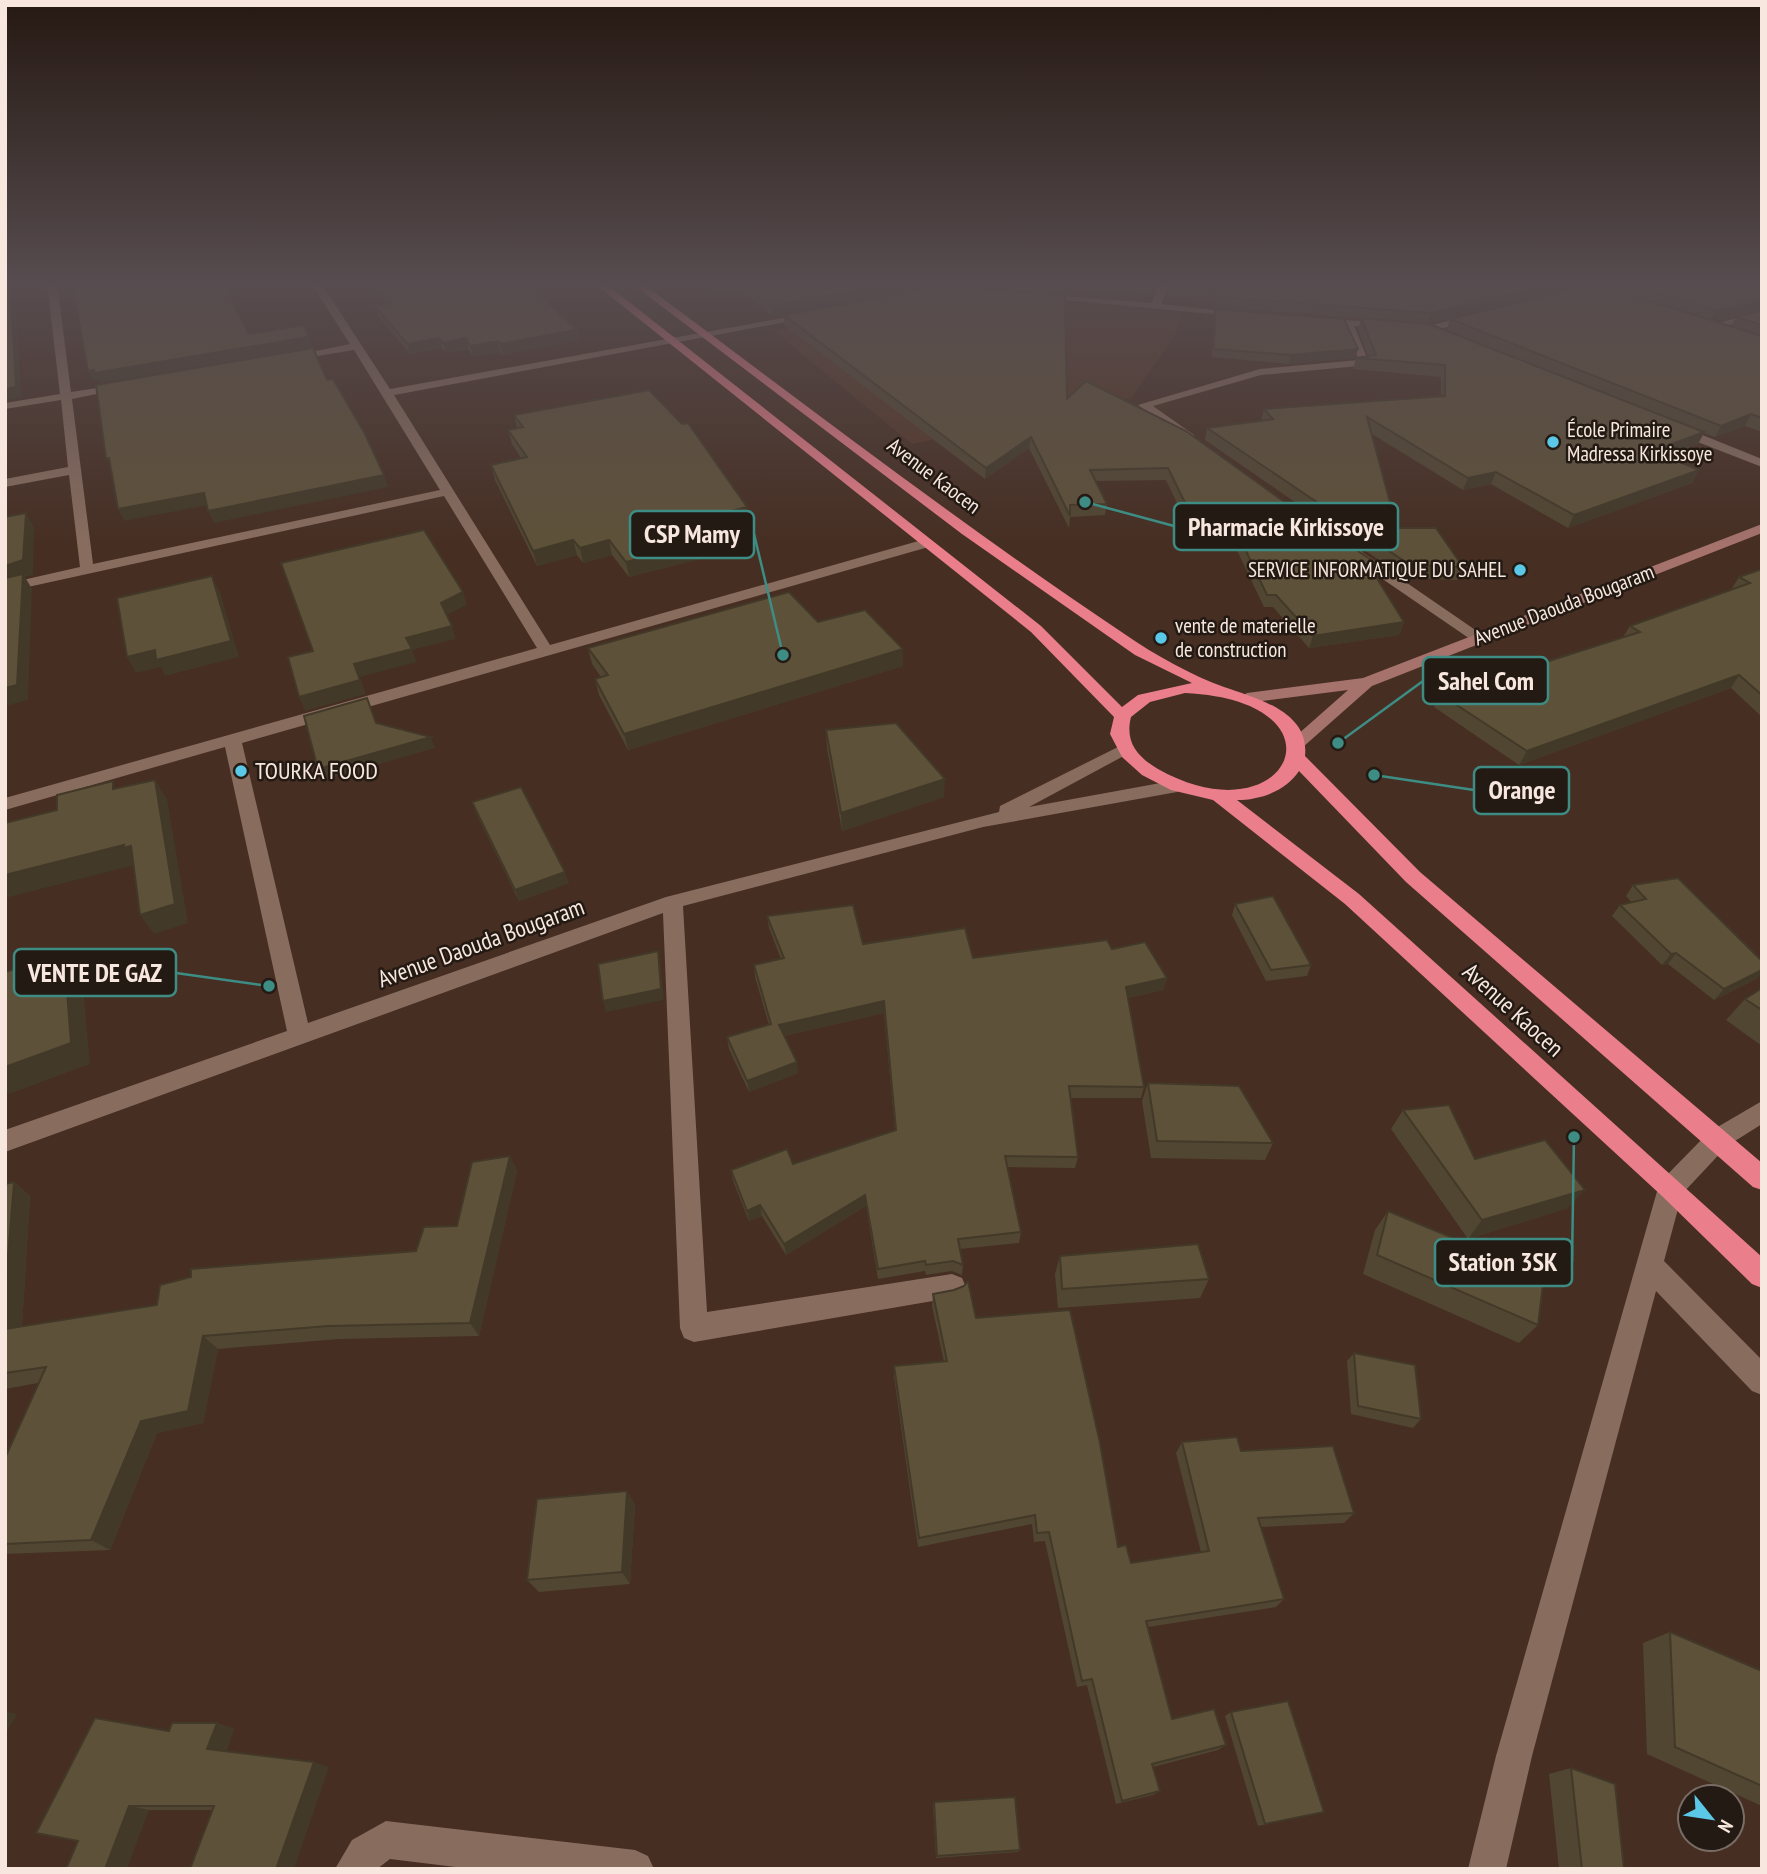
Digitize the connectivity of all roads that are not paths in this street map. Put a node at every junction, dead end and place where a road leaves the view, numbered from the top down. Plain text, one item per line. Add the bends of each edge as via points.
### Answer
1 (64, 370) edge
2 (372, 370) edge
3 (507, 370) edge
4 (709, 370) edge
5 (752, 370) edge
6 (1278, 370) edge
7 (137, 384) edge
8 (387, 393) junction
9 (68, 397) junction
10 (5, 406) edge
11 (1659, 422) edge
12 (1199, 445) edge
13 (1762, 463) edge
14 (73, 470) junction
15 (5, 483) edge
16 (447, 492) junction
17 (1762, 528) edge
18 (927, 543) junction
19 (1341, 544) edge
20 (87, 570) junction
21 (5, 588) edge
22 (1479, 638) junction
23 (546, 651) junction
24 (1366, 683) junction
25 (1216, 690) junction
26 (1247, 698) junction
27 (1122, 716) junction
28 (232, 739) junction
29 (1124, 751) junction
30 (1297, 751) junction
31 (1177, 786) junction
32 (1219, 795) junction
33 (5, 803) edge
34 (983, 821) junction
35 (673, 902) junction
36 (300, 1036) junction
37 (1762, 1111) edge
38 (1718, 1139) junction
39 (5, 1141) edge
40 (1762, 1179) edge
41 (1671, 1188) junction
42 (1649, 1264) junction
43 (1762, 1275) edge
44 (952, 1287) edge
45 (1762, 1381) edge
46 (354, 1869) edge
47 (635, 1869) edge
48 (1488, 1869) edge

1 - 9 street
2 - 8 street
3 - 8 street
4 - 18 highway
5 - 25 highway, Avenue Kaocen via 1141,652
6 - 12 street via 1144,405
7 - 9 street
8 - 16 street
9 - 10 street
9 - 14 street
11 - 13 street
14 - 15 street
14 - 20 street
16 - 20 street
16 - 23 street
17 - 22 street, Avenue Daouda Bougaram
18 - 23 street
18 - 27 highway via 1036,629
19 - 22 street
20 - 21 street
22 - 24 street, Avenue Daouda Bougaram
23 - 28 street
24 - 26 street, Avenue Daouda Bougaram
24 - 30 street, Avenue Daouda Bougaram
25 - 26 highway
25 - 27 highway via 1157,692 1136,701
26 - 30 highway via 1279,718
27 - 29 highway via 1118,733
28 - 33 street
28 - 36 street
29 - 31 highway via 1139,768
29 - 34 street, Avenue Daouda Bougaram
30 - 32 highway via 1289,774 1272,786
30 - 38 highway, Avenue Kaocen via 1413,877
31 - 32 highway
31 - 34 street, Avenue Daouda Bougaram
32 - 41 highway, Avenue Kaocen via 1352,899
34 - 35 street, Avenue Daouda Bougaram
35 - 36 street, Avenue Daouda Bougaram
35 - 44 street via 694,1328
36 - 39 street, Avenue Daouda Bougaram
37 - 38 street
38 - 40 highway, Avenue Kaocen
38 - 41 street
41 - 42 street
41 - 43 highway, Avenue Kaocen
42 - 45 street
42 - 48 street via 1514,1756
46 - 47 street via 365,1853 386,1840

